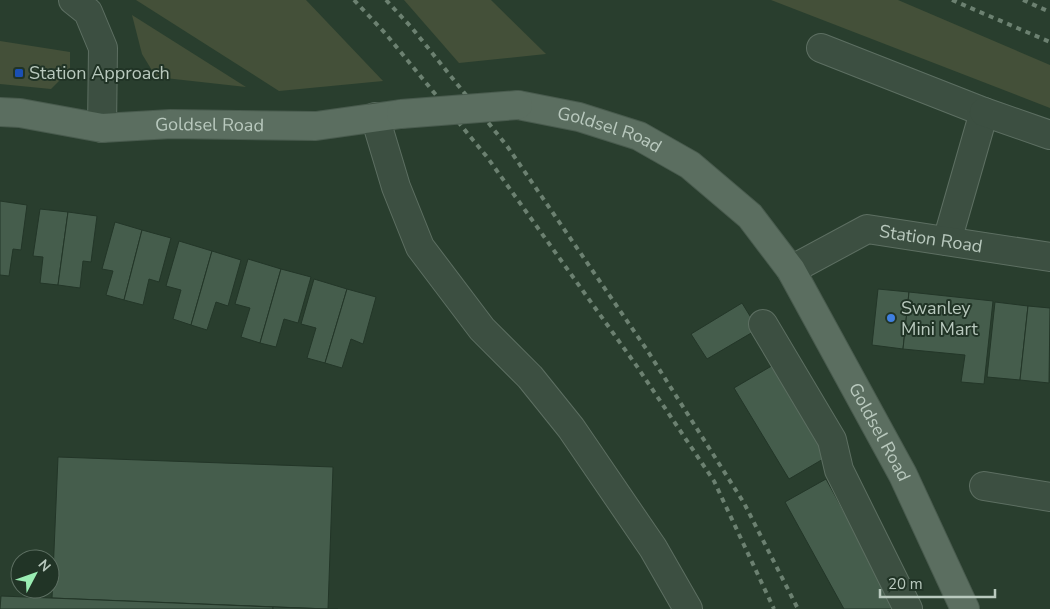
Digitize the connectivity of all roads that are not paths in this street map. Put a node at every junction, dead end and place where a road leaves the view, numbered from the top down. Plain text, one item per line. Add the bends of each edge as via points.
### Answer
1 (73, 0) edge
2 (821, 48) dead end
3 (0, 112) edge
4 (984, 112) junction
5 (388, 116) junction
6 (102, 128) junction
7 (1050, 135) edge
8 (947, 241) junction
9 (1050, 257) edge
10 (791, 270) junction
11 (763, 324) dead end
12 (984, 486) dead end
13 (1050, 497) edge
14 (688, 609) edge
15 (908, 609) edge
16 (965, 609) edge

1 - 6 street via 88,12 103,48
2 - 4 street
3 - 6 main road, Goldsel Road
4 - 7 street
4 - 8 street
5 - 6 main road, Goldsel Road via 316,126 171,124
5 - 10 main road, Goldsel Road, bridge via 518,105 579,117 639,136 690,165 750,216
5 - 14 street via 396,187 420,248 482,329 530,377 571,428 653,548
8 - 9 street, Station Road
8 - 10 street, Station Road via 867,229
10 - 16 main road, Goldsel Road via 903,475
11 - 15 street via 832,440 840,470
12 - 13 street

